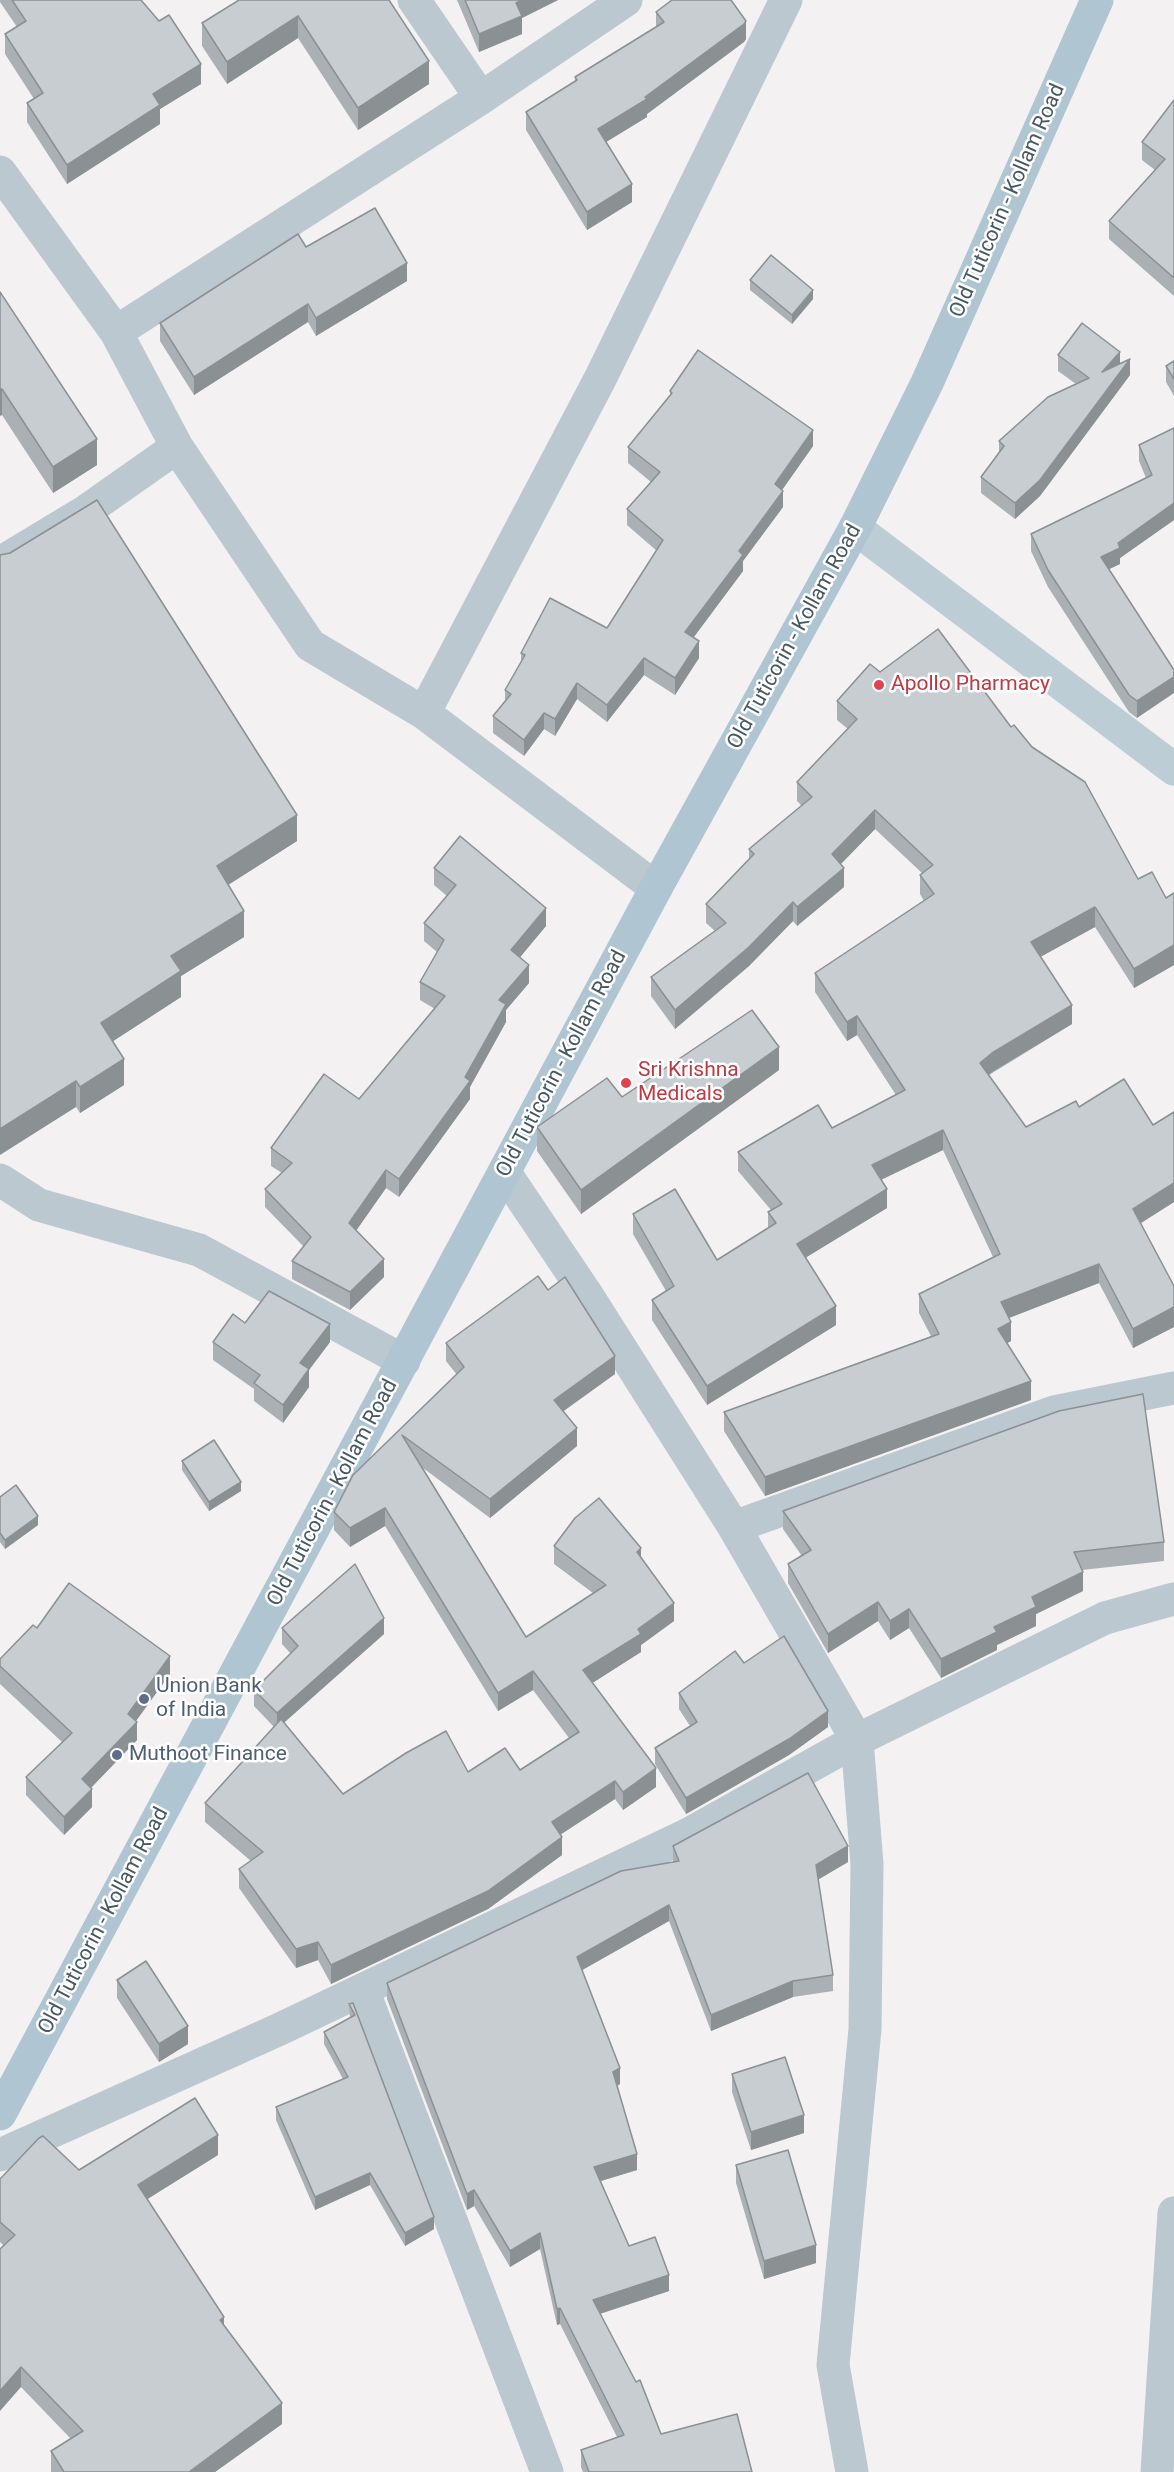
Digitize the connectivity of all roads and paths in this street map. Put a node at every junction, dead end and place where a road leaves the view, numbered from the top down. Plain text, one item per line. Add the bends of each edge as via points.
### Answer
1 (414, 0) edge
2 (626, 0) edge
3 (786, 0) edge
4 (1097, 0) edge
5 (481, 98) junction
6 (0, 172) edge
7 (116, 332) junction
8 (177, 447) junction
9 (855, 528) junction
10 (0, 563) edge
11 (424, 713) junction
12 (1174, 769) edge
13 (656, 888) junction
14 (504, 1173) junction
15 (0, 1180) edge
16 (404, 1361) junction
17 (1174, 1388) edge
18 (734, 1527) junction
19 (1174, 1599) edge
20 (856, 1740) junction
21 (363, 1990) junction
22 (0, 2114) edge
23 (0, 2155) edge
24 (1174, 2213) edge
25 (547, 2472) edge
26 (852, 2472) edge
27 (1157, 2472) edge

1 - 5 street
2 - 5 street
3 - 11 street via 600,379
4 - 9 main road, Old Tuticorin - Kollam Road via 927,383
5 - 7 street
6 - 7 street
7 - 8 street
8 - 10 street via 86,511
8 - 11 street via 310,645
9 - 12 street
9 - 13 main road, Old Tuticorin - Kollam Road
11 - 13 street
13 - 14 main road, Old Tuticorin - Kollam Road
14 - 16 main road, Old Tuticorin - Kollam Road
14 - 18 street via 589,1298
15 - 16 street via 39,1205 199,1250
16 - 22 main road, Old Tuticorin - Kollam Road
17 - 18 street via 1054,1412
18 - 20 street
19 - 20 street via 1105,1618
20 - 21 street via 689,1834
20 - 26 street via 867,1864 865,2030 833,2365
21 - 23 street
21 - 25 street
24 - 27 street

